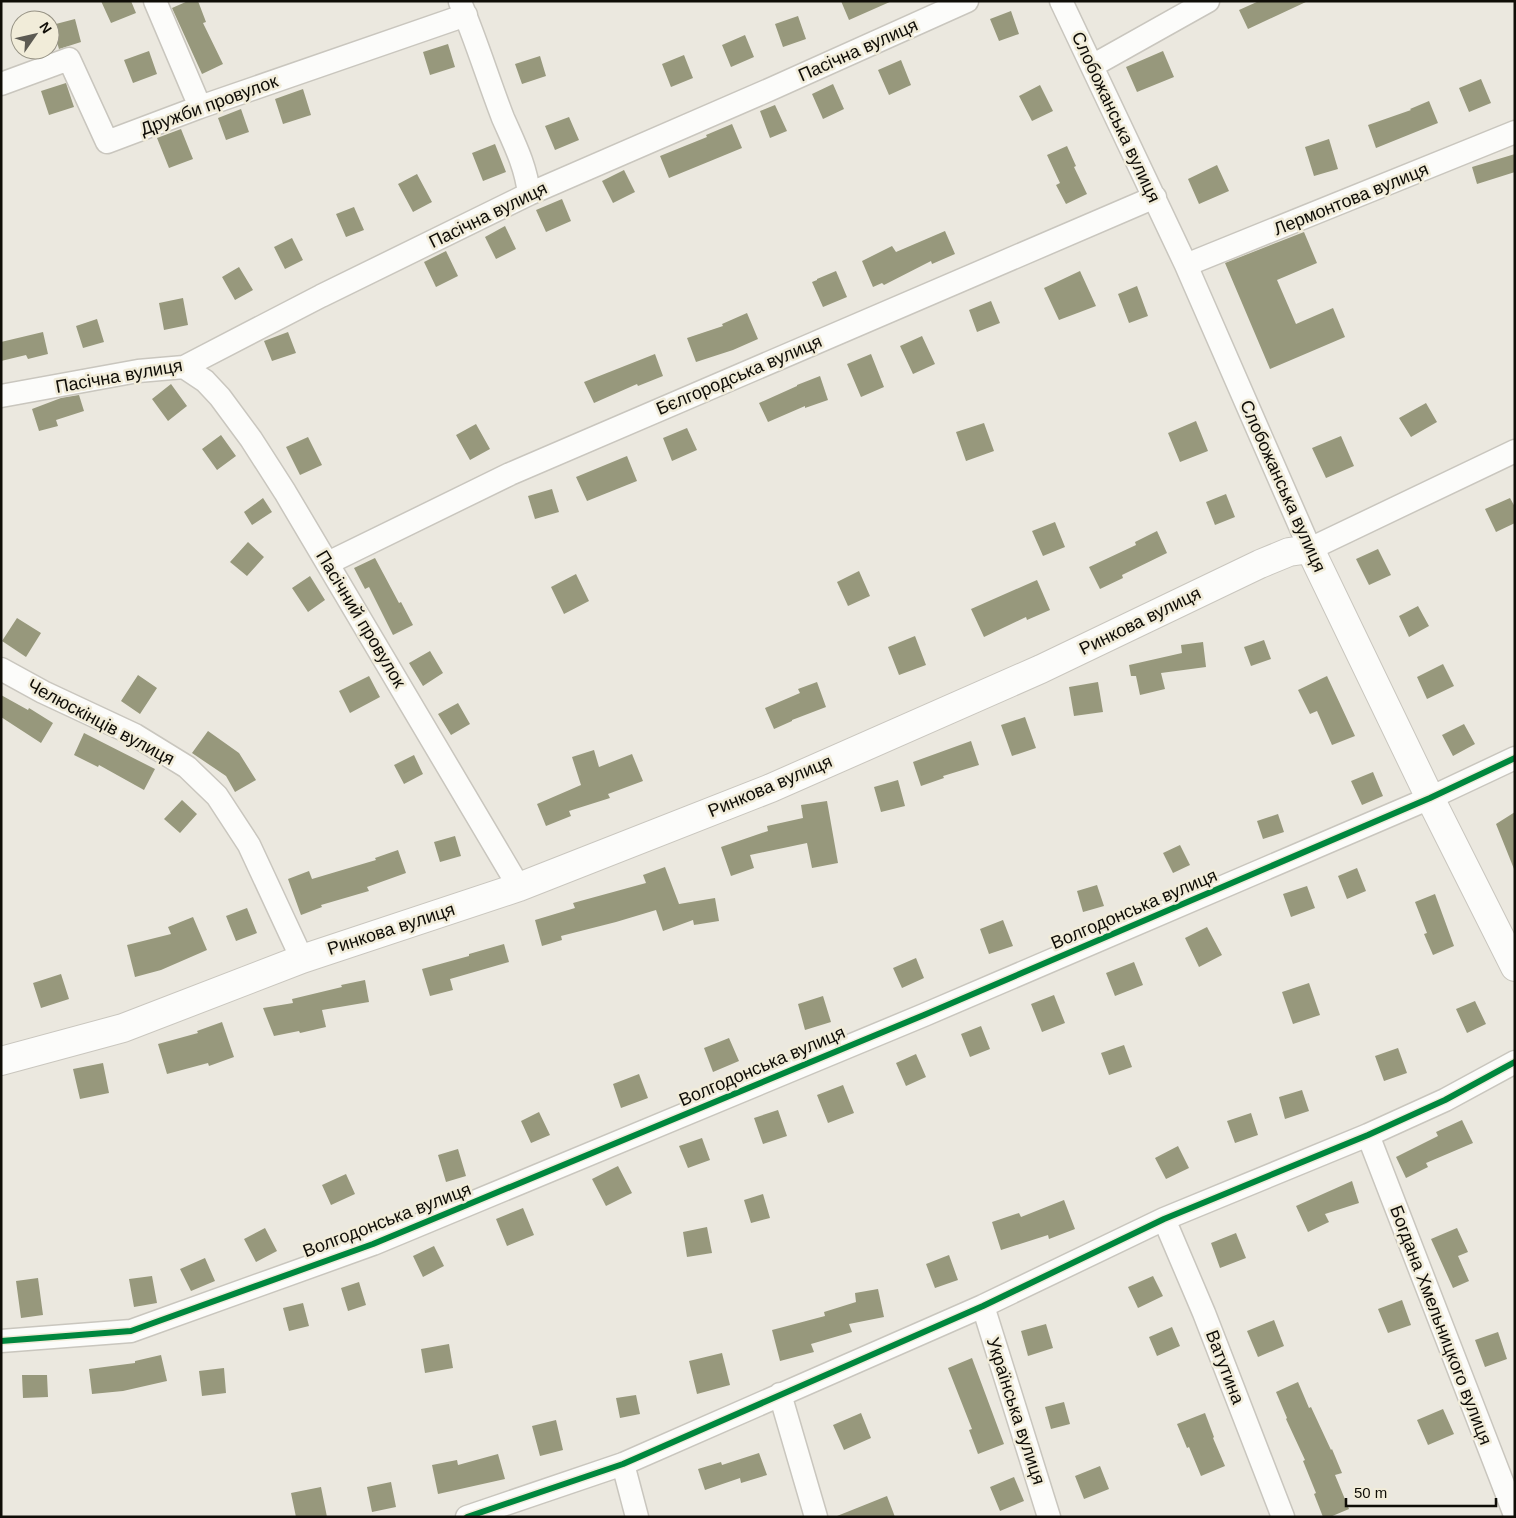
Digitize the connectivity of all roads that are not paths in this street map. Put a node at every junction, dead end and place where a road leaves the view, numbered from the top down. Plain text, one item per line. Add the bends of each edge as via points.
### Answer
1 (155, 1) edge
2 (967, 1) edge
3 (1061, 1) edge
4 (1208, 1) edge
5 (463, 8) edge
6 (1092, 66) junction
7 (1, 84) edge
8 (200, 108) junction
9 (1515, 132) edge
10 (529, 194) junction
11 (1155, 197) junction
12 (1186, 265) junction
13 (184, 367) junction
14 (1, 396) edge
15 (1515, 451) edge
16 (1310, 549) junction
17 (328, 562) junction
18 (1, 669) edge
19 (1515, 758) edge
20 (1430, 798) junction
21 (519, 887) junction
22 (302, 959) junction
23 (1515, 967) edge
24 (1, 1061) edge
25 (1515, 1062) edge
26 (1368, 1135) junction
27 (1164, 1219) junction
28 (983, 1306) junction
29 (1, 1341) edge
30 (780, 1394) junction
31 (623, 1464) junction
32 (1515, 1515) edge
33 (467, 1517) edge
34 (637, 1517) edge
35 (816, 1517) edge
36 (1049, 1517) edge
37 (1283, 1517) edge

1 - 8 street
2 - 10 street, Пасічна вулиця
3 - 6 street, Слобожанська вулиця
4 - 6 street
5 - 8 street, Дружби провулок
5 - 10 street via 523,163
6 - 11 street, Слобожанська вулиця
7 - 8 street, Дружби провулок via 69,58 107,142
9 - 12 street, Лермонтова вулиця
10 - 13 street, Пасічна вулиця
11 - 12 street, Слобожанська вулиця
11 - 17 street, Бєлгородська вулиця via 510,474
12 - 16 street, Слобожанська вулиця
13 - 14 street, Пасічна вулиця via 138,371
13 - 17 street, Пасічний провулок via 206,381 220,397 256,447
15 - 16 street, Ринкова вулиця
16 - 20 main road, Слобожанська вулиця
16 - 21 main road, Ринкова вулиця via 1289,552 1260,564 1041,669 771,788
17 - 21 street, Пасічний провулок
18 - 22 street, Челюскінців вулиця via 134,735 187,767 211,790 249,844
19 - 20 street, Волгодонська вулиця
20 - 23 main road, Слобожанська вулиця
20 - 29 street, Волгодонська вулиця via 924,1016 373,1244 130,1331
21 - 22 main road, Ринкова вулиця
22 - 24 main road, Ринкова вулиця via 123,1028
25 - 26 street via 1445,1100
26 - 27 street
26 - 32 street, Богдана Хмельницкого вулиця
27 - 28 street
27 - 37 street, Ватутина
28 - 30 street
28 - 36 street, Українська вулиця
30 - 31 street
30 - 35 street
31 - 33 street
31 - 34 street

